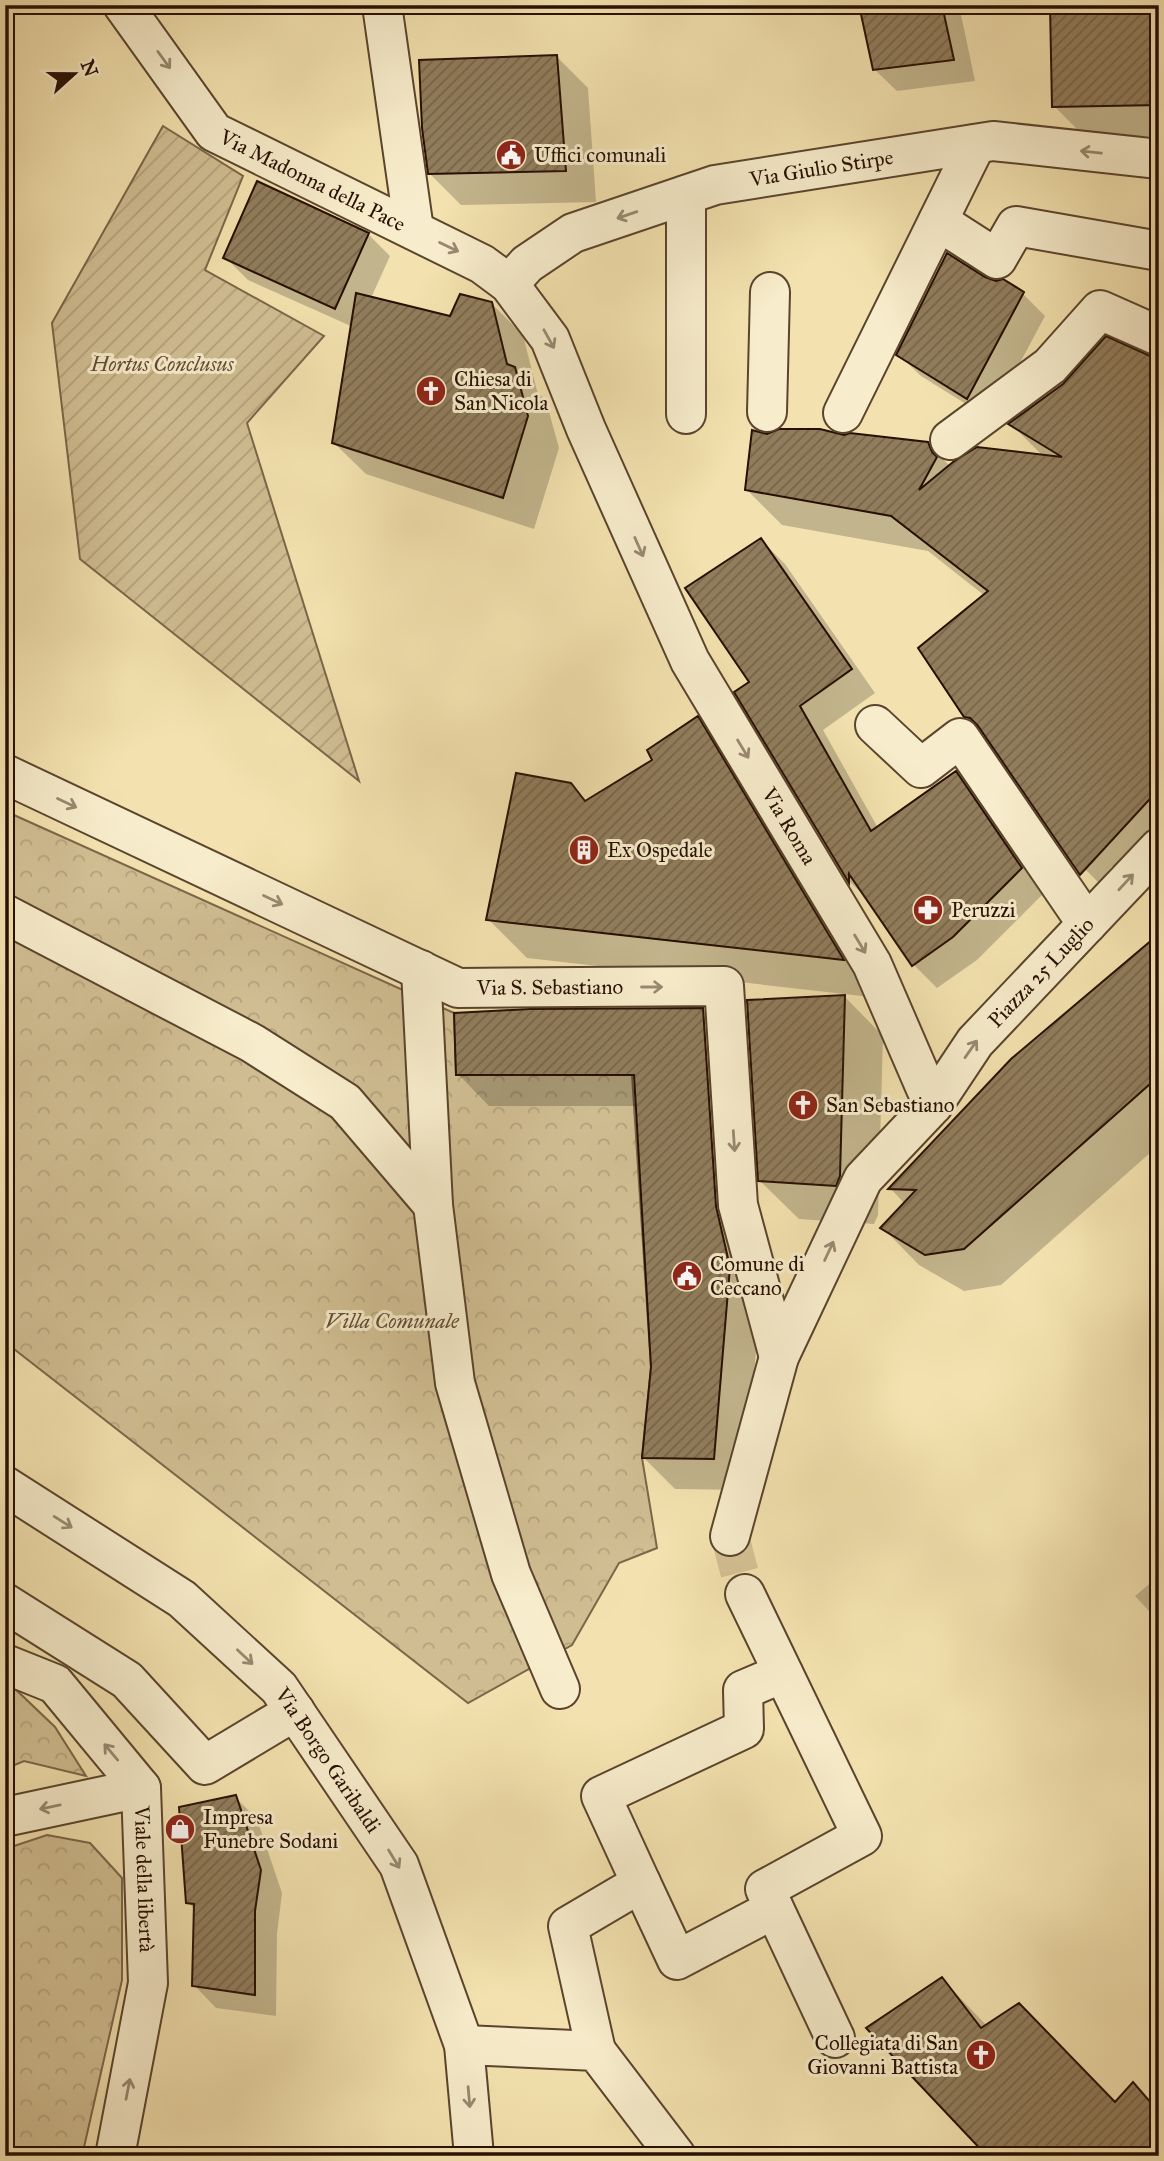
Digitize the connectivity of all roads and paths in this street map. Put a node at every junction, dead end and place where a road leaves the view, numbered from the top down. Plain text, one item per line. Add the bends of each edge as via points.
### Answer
1 (123, 5) edge
2 (382, 5) edge
3 (976, 144) junction
4 (1159, 159) edge
5 (685, 195) junction
6 (939, 220) junction
7 (414, 230) junction
8 (1159, 251) edge
9 (509, 284) junction
10 (770, 292) dead end
11 (1159, 337) edge
12 (767, 412) dead end
13 (843, 413) dead end
14 (686, 414) dead end
15 (950, 440) dead end
16 (875, 725) dead end
17 (5, 774) edge
18 (1159, 848) edge
19 (5, 914) edge
20 (1087, 923) junction
21 (421, 970) junction
22 (933, 1105) junction
23 (433, 1205) junction
24 (779, 1357) junction
25 (5, 1486) edge
26 (730, 1536) tunnel mouth
27 (745, 1594) tunnel mouth
28 (5, 1604) edge
29 (5, 1664) edge
30 (783, 1673) junction
31 (560, 1689) dead end
32 (295, 1711) junction
33 (141, 1788) junction
34 (5, 1817) edge
35 (641, 1883) junction
36 (775, 1909) junction
37 (835, 2038) dead end
38 (464, 2045) junction
39 (596, 2051) junction
40 (115, 2156) edge
41 (474, 2156) edge
42 (676, 2156) edge

1 -> 7 street, Via Madonna della Pace via 214,132
2 - 7 street
4 -> 3 street, Via Giulio Stirpe via 993,141
3 - 5 street, Via Giulio Stirpe via 715,185
3 - 6 street
5 -> 9 street, Via Giulio Stirpe via 573,233 527,264
5 - 14 street
6 - 8 street via 997,259 1016,226
6 - 13 street
7 -> 9 street, Via Madonna della Pace via 482,264
9 -> 22 street, Via Roma via 550,339 690,661 872,964
10 - 12 street
11 - 15 street via 1100,310 1050,366
16 - 20 street via 921,768 960,738
17 -> 21 street, Via S. Sebastiano
20 -> 18 street, Piazza 25 Luglio
19 - 23 street via 252,1043 345,1101
22 -> 20 street, Piazza 25 Luglio via 975,1042
21 - 23 street
21 -> 24 street, Via S. Sebastiano via 458,988 724,986 738,1205
24 -> 22 street via 863,1180
23 - 31 street via 455,1383 511,1574
24 - 26 street
25 -> 32 street, Via Borgo Garibaldi via 182,1599 279,1688
27 - 30 street
28 - 32 street via 127,1680 205,1765
33 -> 29 street, Viale della libertà via 55,1684
30 - 35 street via 743,1690 744,1729 601,1796
30 - 36 street via 862,1836 765,1889
32 -> 38 street, Via Borgo Garibaldi via 399,1865
33 -> 34 street
40 -> 33 street, Viale della libertà via 148,1983
35 - 36 street via 677,1960
35 - 39 street via 568,1926
36 - 37 street
38 - 39 street
38 -> 41 street, Via Borgo Garibaldi
39 - 42 street

